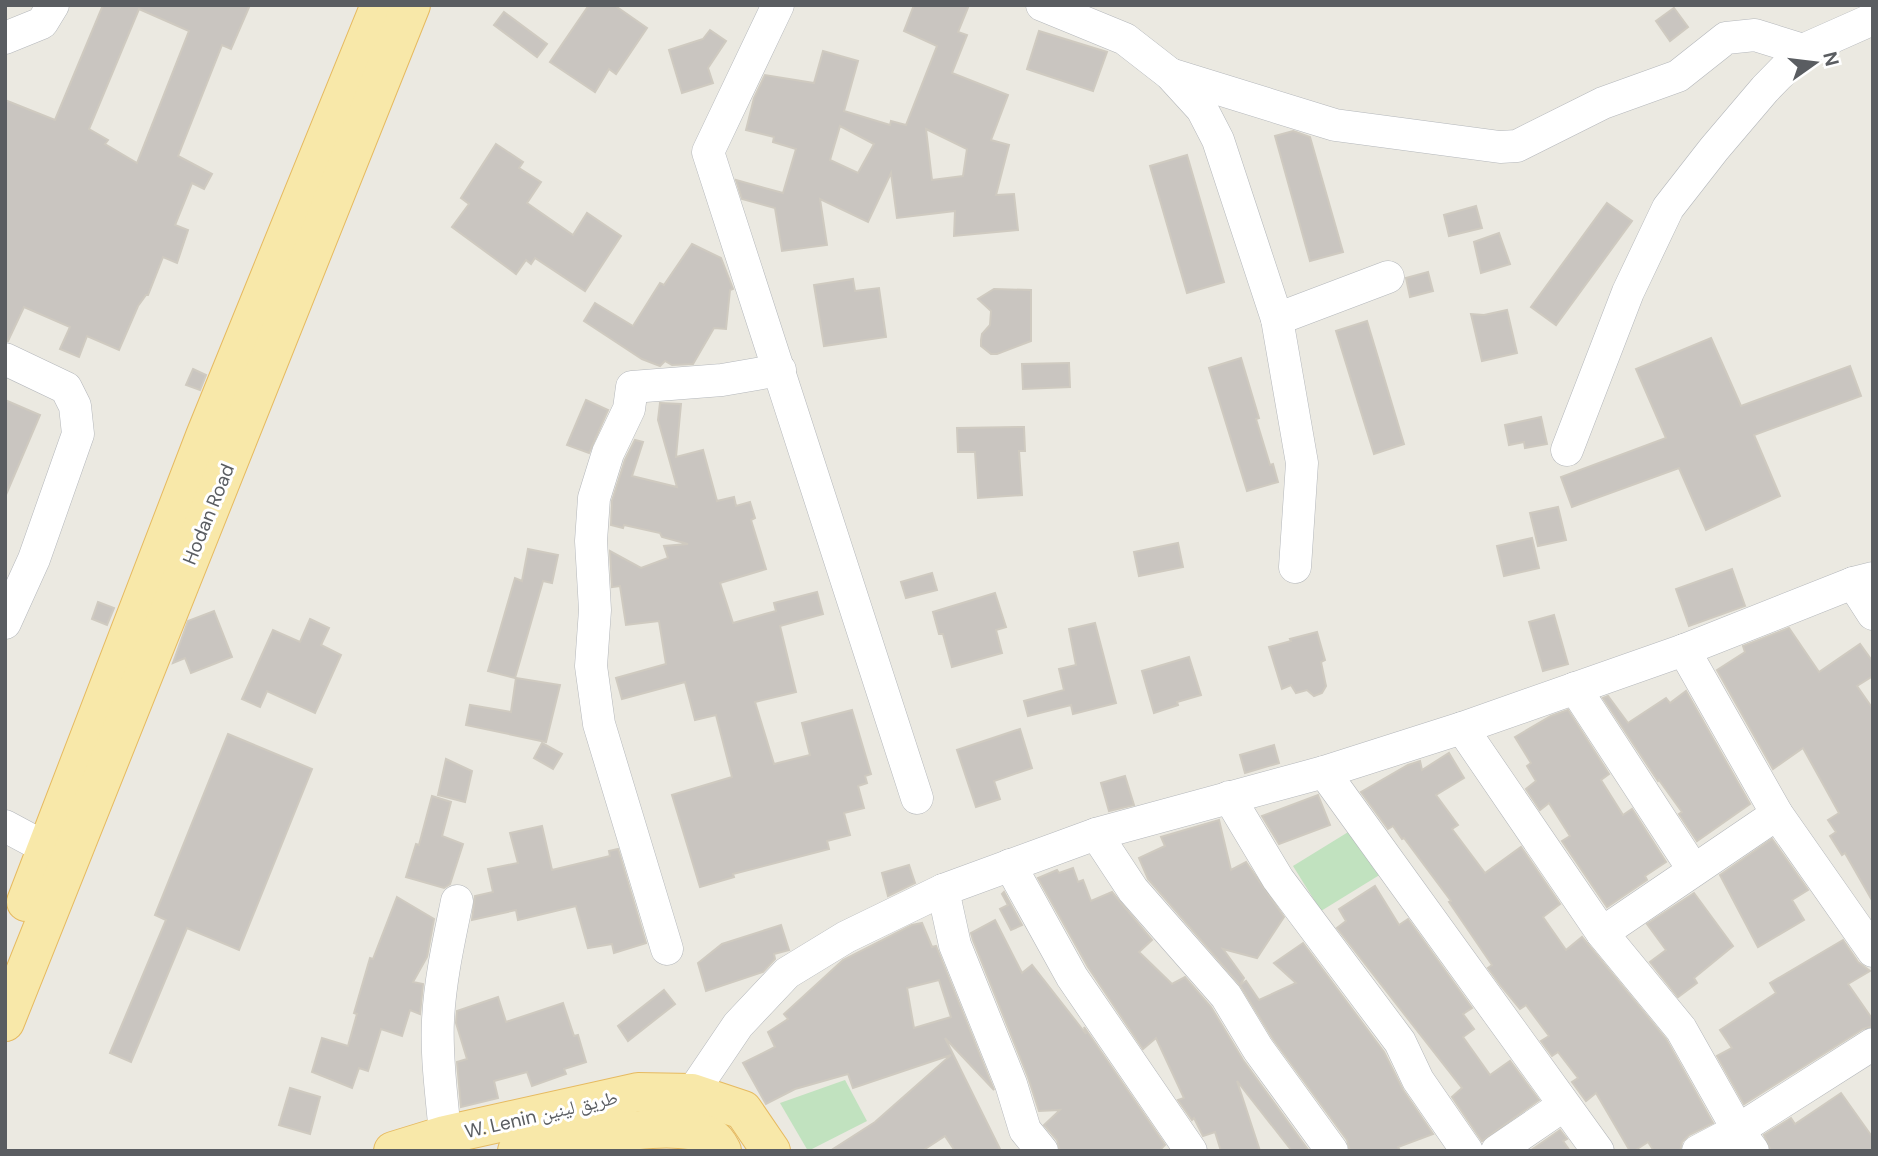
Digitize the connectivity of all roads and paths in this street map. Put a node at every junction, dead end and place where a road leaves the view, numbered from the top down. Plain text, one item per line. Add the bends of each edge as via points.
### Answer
1 (53, 5) edge
2 (380, 5) edge
3 (411, 5) edge
4 (778, 5) edge
5 (1042, 5) edge
6 (1873, 19) edge
7 (5, 38) edge
8 (1802, 50) junction
9 (1170, 74) junction
10 (1388, 277) dead end
11 (1277, 319) junction
12 (5, 359) edge
13 (780, 370) junction
14 (1567, 450) dead end
15 (1295, 567) dead end
16 (1863, 580) edge
17 (1873, 614) edge
18 (5, 623) edge
19 (1684, 650) junction
20 (1575, 688) junction
21 (1462, 728) junction
22 (1324, 772) junction
23 (1229, 797) junction
24 (917, 798) dead end
25 (1777, 814) junction
26 (5, 826) edge
27 (1096, 834) junction
28 (46, 848) junction
29 (1010, 865) junction
30 (1693, 869) junction
31 (943, 890) junction
32 (457, 901) dead end
33 (1602, 933) junction
34 (667, 949) dead end
35 (1873, 951) edge
36 (5, 956) edge
37 (5, 1022) edge
38 (1873, 1044) edge
39 (692, 1093) junction
40 (1564, 1105) junction
41 (678, 1128) junction
42 (445, 1135) junction
43 (1745, 1140) edge
44 (511, 1141) edge
45 (393, 1151) edge
46 (722, 1151) edge
47 (771, 1151) edge
48 (1042, 1151) edge
49 (1191, 1151) edge
50 (1332, 1151) edge
51 (1466, 1151) edge
52 (1497, 1151) edge
53 (1598, 1151) edge
54 (1698, 1151) edge

1 - 7 street via 42,23
2 - 28 main road, Hodan Road via 205,436
3 - 37 main road, Hodan Road
4 - 13 street via 709,152
5 - 9 street via 1125,39
6 - 8 street
8 - 9 street via 1755,35 1726,38 1678,76 1604,103 1517,146 1500,147 1335,125
8 - 14 street via 1668,208 1628,292
9 - 11 street via 1202,109 1218,140
10 - 11 street
11 - 15 street via 1302,463
12 - 18 street via 66,388 75,406 78,434 34,559
13 - 24 street
13 - 34 street via 632,387 629,409 594,498 591,666 599,724
16 - 17 street
16 - 19 street
19 - 20 street
19 - 25 street
20 - 21 street
20 - 30 street
21 - 22 street
21 - 33 street
22 - 23 street
22 - 40 street
23 - 27 street
23 - 51 street via 1278,879 1400,1042
25 - 30 street
25 - 35 street
26 - 28 street
27 - 29 street
27 - 50 street via 1133,890 1226,996 1258,1049
28 - 36 main road, Hodan Road
29 - 31 street
29 - 49 street via 1072,977
30 - 33 street
31 - 39 street via 846,937 787,973 738,1024
31 - 48 street via 955,945 1025,1130
32 - 42 street via 438,1019
33 - 43 street via 1681,1029
38 - 43 street
39 - 41 street
39 - 44 main road, W. Lenin طريق لينين via 638,1092
39 - 47 main road, W. Lenin طريق لينين via 743,1110
40 - 52 street
40 - 53 street
41 - 44 main road, W. Lenin طريق لينين
41 - 46 main road, W. Lenin طريق لينين via 713,1138
42 - 44 main road, W. Lenin طريق لينين
42 - 45 main road, W. Lenin طريق لينين
43 - 54 street

